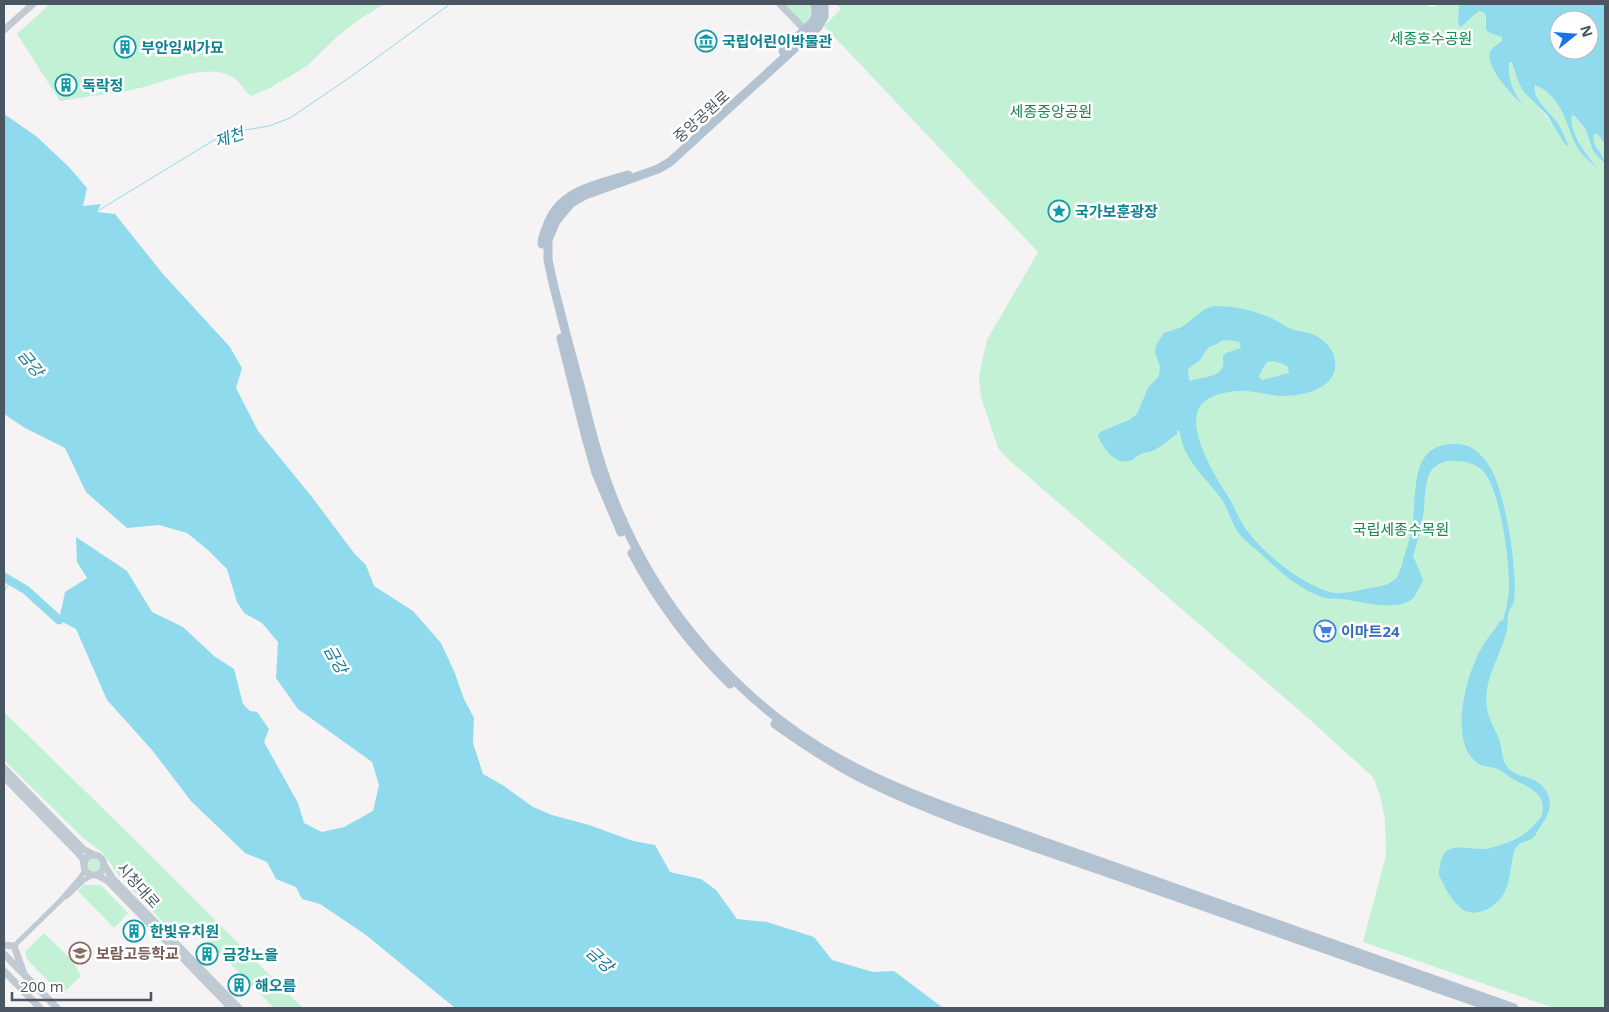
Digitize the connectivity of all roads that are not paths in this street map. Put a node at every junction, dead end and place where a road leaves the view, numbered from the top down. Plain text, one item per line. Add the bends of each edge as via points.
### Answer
1 (33, 4) edge
2 (780, 4) edge
3 (815, 4) edge
4 (824, 4) edge
5 (4, 29) edge
6 (805, 30) junction
7 (560, 210) junction
8 (550, 284) junction
9 (4, 768) edge
10 (4, 777) edge
11 (94, 855) junction
12 (104, 865) junction
13 (84, 866) junction
14 (94, 875) junction
15 (60, 902) junction
16 (4, 945) edge
17 (14, 946) junction
18 (4, 954) edge
19 (4, 971) edge
20 (4, 978) edge
21 (26, 978) junction
22 (18, 986) junction
23 (40, 1008) edge
24 (57, 1008) edge
25 (231, 1008) edge
26 (240, 1008) edge
27 (1493, 1008) edge
28 (1514, 1008) edge

1 - 5 street
2 - 6 street
3 - 6 main road, 중앙공원로 via 814,22
4 - 7 main road, 중앙공원로 via 824,18 818,27 670,162 585,195
6 - 7 main road, 중앙공원로 via 668,158 584,188 571,195
7 - 8 main road via 548,240 545,261
8 - 27 main road via 596,472 627,544 647,581 686,636 731,686 772,721 836,764 909,800
8 - 28 main road via 603,470 632,541 652,578 690,632 742,688 776,717 874,778 920,797
9 - 11 street via 83,849
10 - 13 street via 78,853
11 - 12 street via 101,858
11 - 13 street via 87,858
12 - 14 street via 102,871
12 - 26 street, 시청대로 via 113,879
13 - 14 street via 88,874
13 - 15 street via 84,872
14 - 15 street
14 - 25 street, 시청대로 via 108,881
15 - 17 street
16 - 17 street
17 - 21 street
18 - 21 street
19 - 22 street
20 - 22 street
21 - 24 street
22 - 23 street

